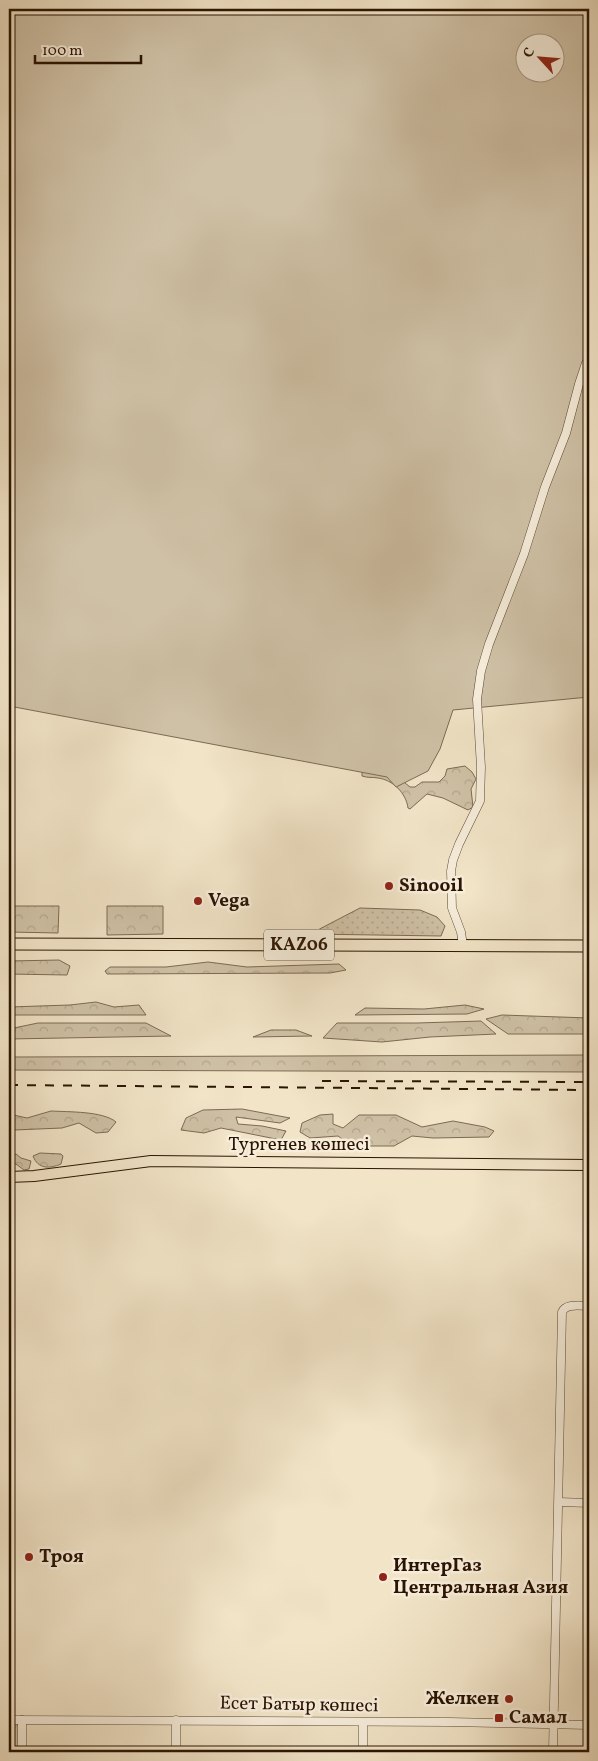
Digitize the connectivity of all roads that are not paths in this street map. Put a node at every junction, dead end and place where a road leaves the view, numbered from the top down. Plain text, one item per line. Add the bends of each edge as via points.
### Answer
1 (589, 359) edge
2 (9, 944) edge
3 (463, 946) junction
4 (589, 946) edge
5 (589, 1165) edge
6 (9, 1177) edge
7 (589, 1306) edge
8 (559, 1502) junction
9 (589, 1503) edge
10 (9, 1720) edge
11 (22, 1720) junction
12 (176, 1720) junction
13 (364, 1722) junction
14 (554, 1724) junction
15 (589, 1725) edge
16 (22, 1752) edge
17 (176, 1752) edge
18 (363, 1752) edge
19 (553, 1752) edge

1 - 3 street via 481,671 477,699 480,801 459,844 451,871 452,908
2 - 3 highway, KАZ06
3 - 4 highway, KАZ06
5 - 6 main road, Тургенев көшесі via 151,1161
7 - 8 street via 567,1306 562,1312
8 - 9 street
8 - 14 street
10 - 11 street, Есет Батыр көшесі
11 - 12 street, Есет Батыр көшесі
11 - 16 street
12 - 13 street, Есет Батыр көшесі
12 - 17 street
13 - 14 street, Есет Батыр көшесі
13 - 18 street
14 - 15 street, Есет Батыр көшесі
14 - 19 street

